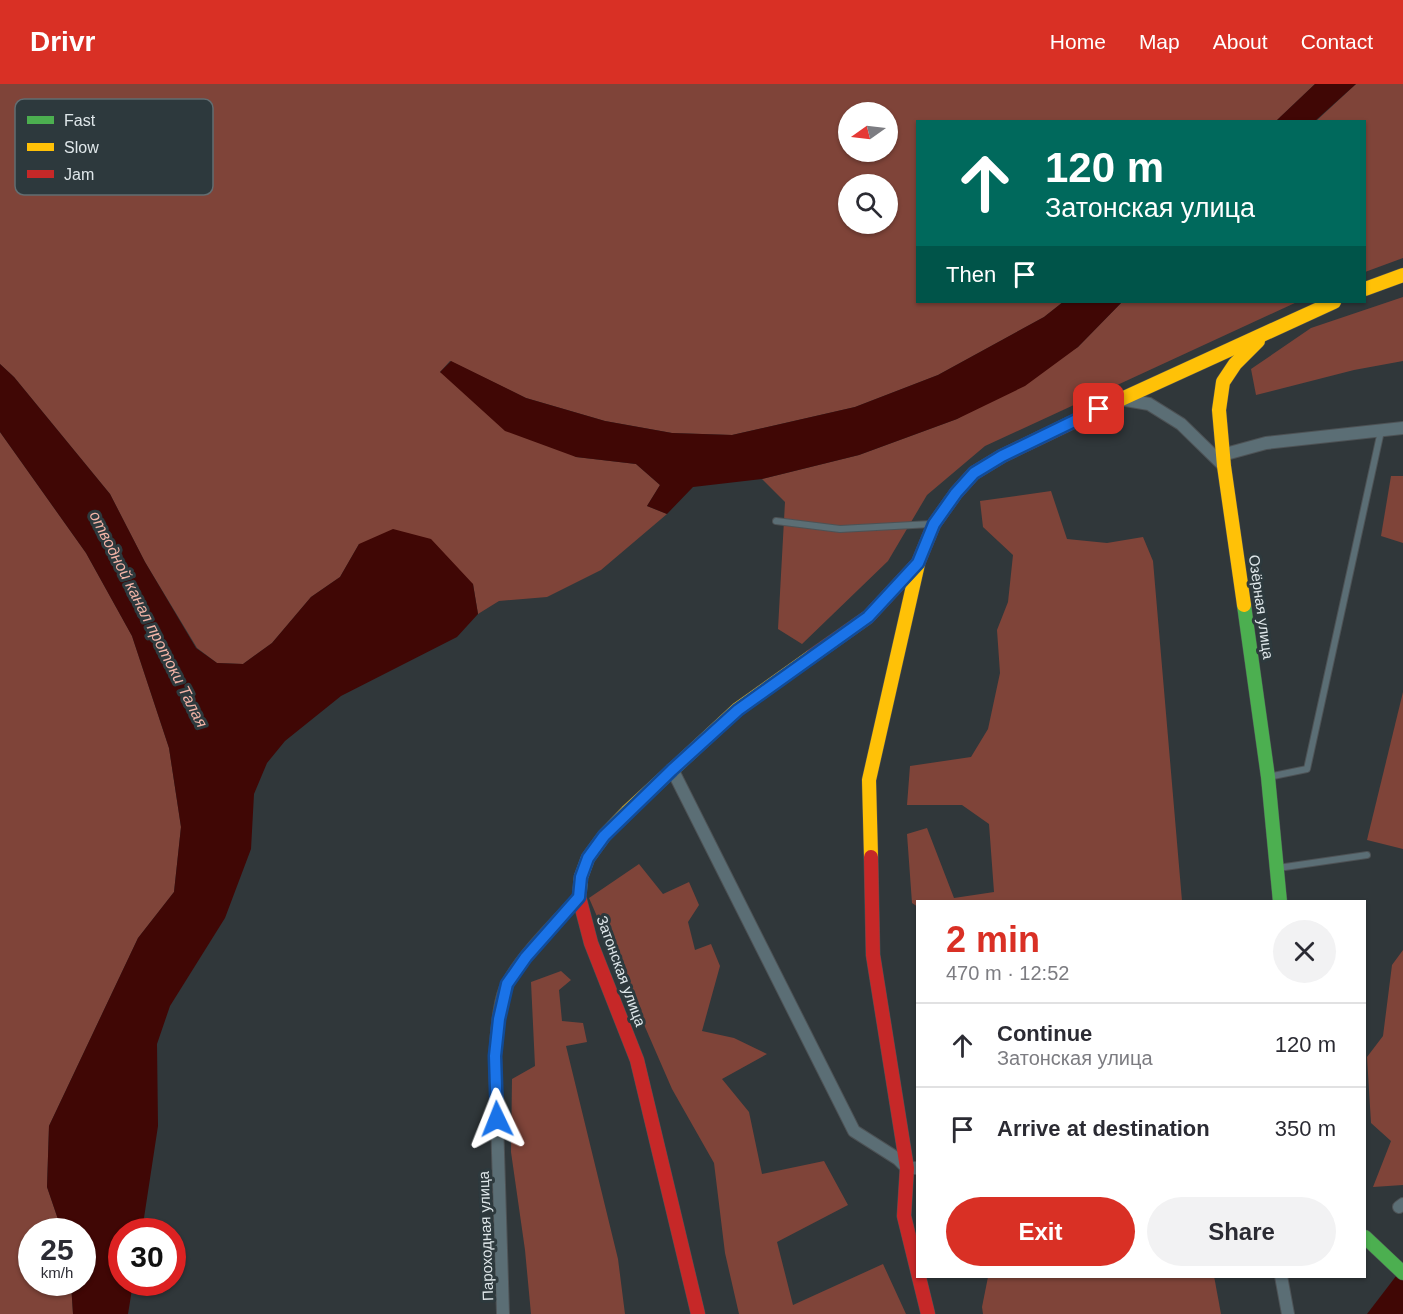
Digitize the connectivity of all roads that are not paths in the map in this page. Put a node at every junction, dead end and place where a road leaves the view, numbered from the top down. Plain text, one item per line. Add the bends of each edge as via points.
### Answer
1 (1403, 275) edge
2 (1366, 289) edge
3 (1332, 303) edge
4 (1264, 334) junction
5 (1119, 399) junction
6 (1403, 428) edge
7 (1381, 430) junction
8 (1223, 460) junction
9 (776, 521) dead end
10 (934, 524) junction
11 (918, 563) junction
12 (672, 770) junction
13 (1268, 777) junction
14 (1367, 855) dead end
15 (1278, 868) junction
16 (579, 897) junction
17 (1280, 900) edge
18 (913, 1168) edge
19 (1366, 1238) edge
20 (916, 1271) edge
21 (1403, 1273) edge
22 (918, 1278) edge
23 (1281, 1278) edge
24 (503, 1314) edge
25 (698, 1314) edge
26 (928, 1314) edge
27 (1288, 1314) edge

1 - 2 street
3 - 4 street, Затонская улица
4 - 5 street, Затонская улица
4 - 8 street, Озёрная улица via 1223,382 1219,410
5 - 8 street via 1149,404 1181,423
5 - 10 street, Затонская улица via 974,473
6 - 7 street
7 - 8 street via 1266,443
7 - 13 lane via 1307,769
8 - 13 street, Озёрная улица
9 - 10 lane via 840,529
10 - 11 street, Затонская улица
11 - 12 street, Затонская улица via 868,617 738,710
11 - 18 street via 869,780 873,955
12 - 16 street, Затонская улица via 612,828 588,858
12 - 18 street via 854,1131
13 - 15 street, Озёрная улица
14 - 15 lane
15 - 17 street, Озёрная улица
16 - 24 street, Пароходная улица via 507,984 499,1019 495,1056
16 - 25 street, Затонская улица via 591,944 637,1060
18 - 20 street via 904,1216
19 - 21 street
22 - 26 street
23 - 27 street

